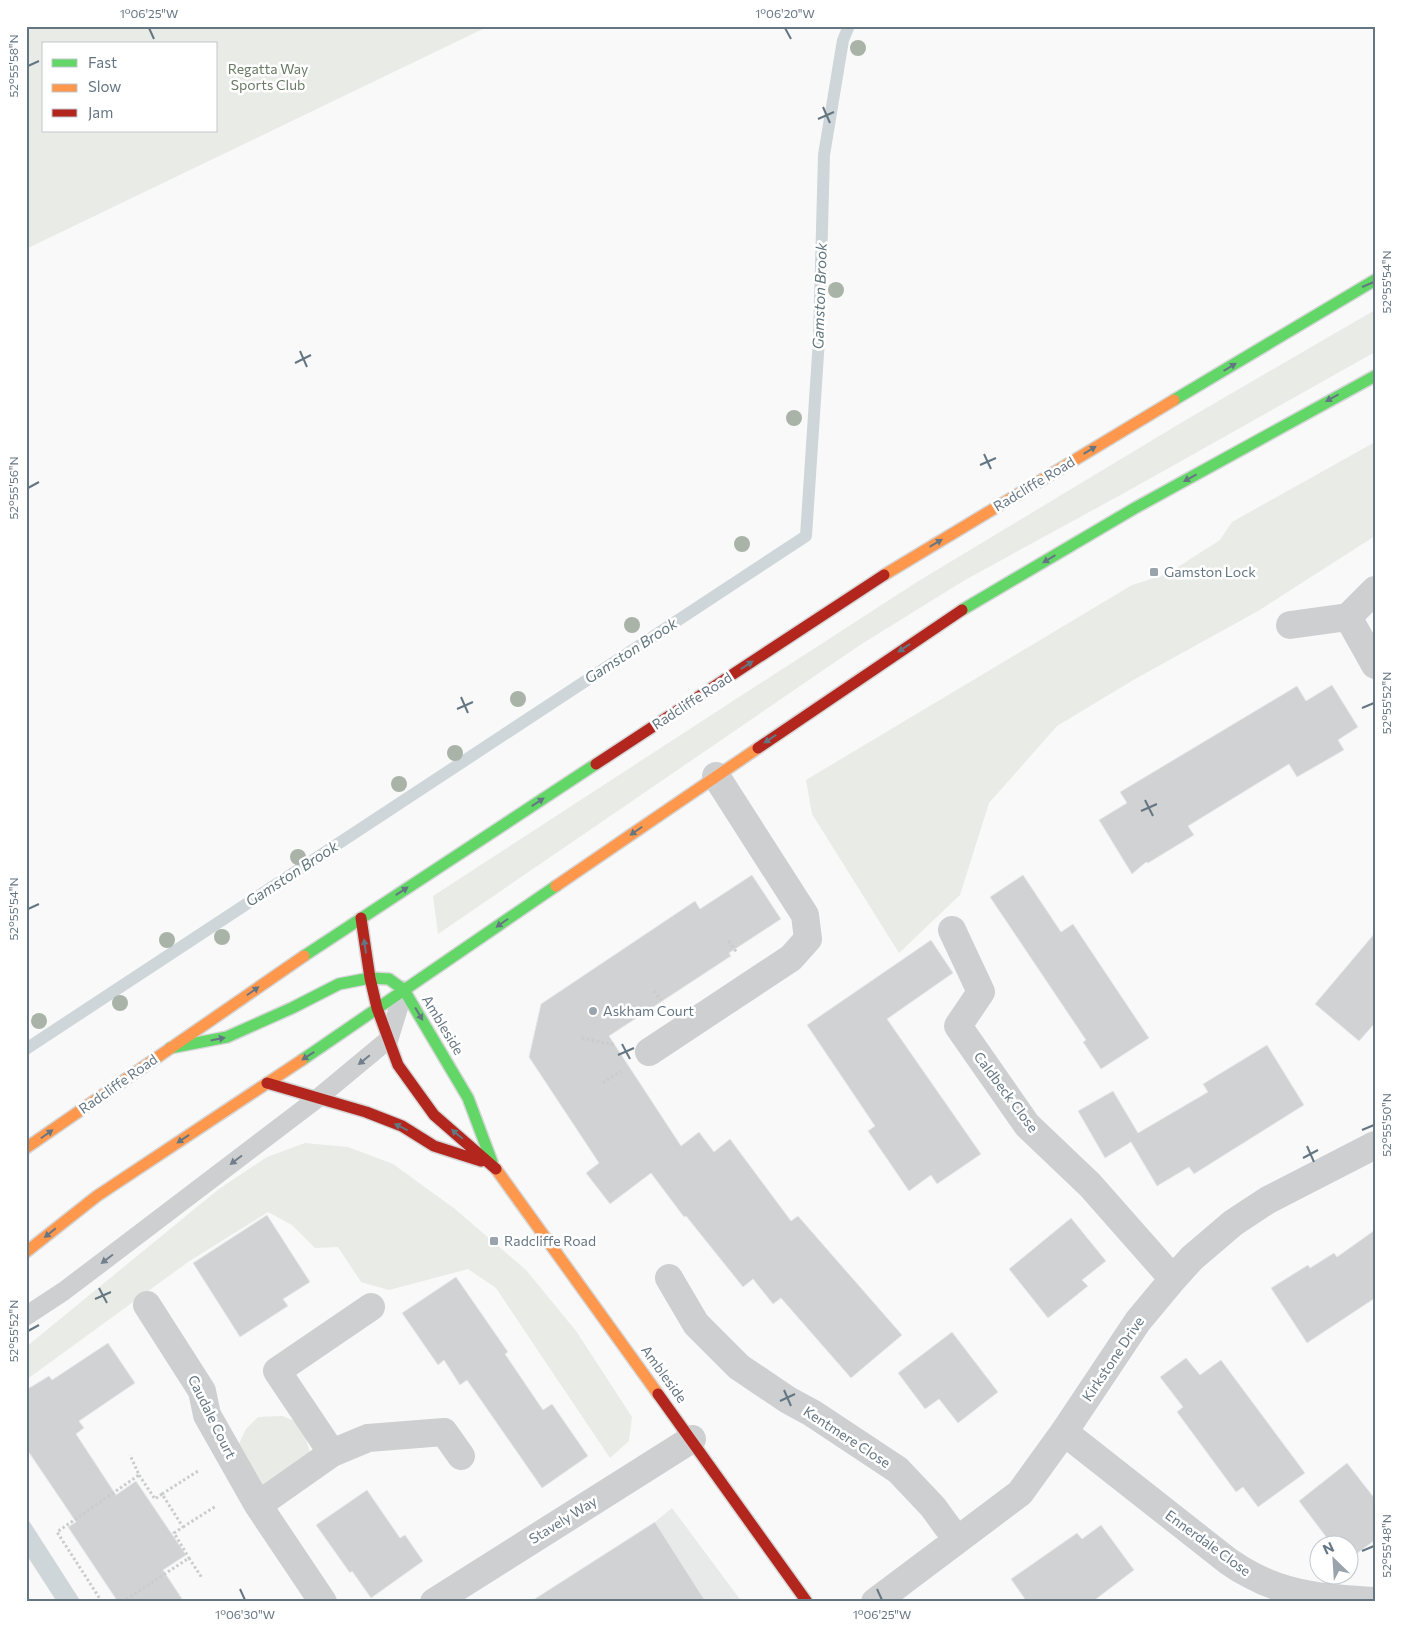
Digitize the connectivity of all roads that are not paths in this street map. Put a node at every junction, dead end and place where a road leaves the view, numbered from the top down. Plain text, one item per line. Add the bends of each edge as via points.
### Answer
1 (1375, 280) edge
2 (1375, 376) edge
3 (1375, 590) edge
4 (1348, 617) junction
5 (1290, 625) dead end
6 (1375, 665) edge
7 (716, 776) junction
8 (361, 918) junction
9 (952, 930) dead end
10 (370, 978) junction
11 (404, 990) junction
12 (377, 1008) junction
13 (389, 1040) junction
14 (170, 1048) junction
15 (649, 1052) dead end
16 (267, 1083) junction
17 (318, 1098) junction
18 (1375, 1145) edge
19 (26, 1148) edge
20 (494, 1166) junction
21 (26, 1252) edge
22 (668, 1278) dead end
23 (1173, 1278) junction
24 (147, 1305) dead end
25 (371, 1307) dead end
26 (26, 1316) edge
27 (1064, 1432) junction
28 (692, 1439) junction
29 (332, 1453) junction
30 (461, 1456) dead end
31 (258, 1505) junction
32 (957, 1540) junction
33 (1375, 1601) edge
34 (323, 1602) edge
35 (434, 1602) edge
36 (807, 1602) edge
37 (875, 1602) edge

8 -> 1 main road, Radcliffe Road via 894,568
2 -> 7 main road via 1135,508 944,620
3 - 4 street
4 - 5 street
4 - 6 street
7 -> 11 main road
7 - 15 street via 805,915 808,939 791,958
10 -> 8 main road, Ambleside
14 -> 8 main road, Radcliffe Road
9 - 23 street, Caldbeck Close via 981,992 958,1026 1027,1125 1090,1185
10 - 11 main road, Ambleside via 390,979
10 - 12 main road, Ambleside
14 -> 10 main road, Ambleside via 227,1037 338,984
11 - 12 main road
11 - 13 lane
11 -> 20 main road, Ambleside via 468,1098
12 - 13 main road, Ambleside
12 -> 16 main road
13 -> 17 lane
20 -> 13 main road, Ambleside via 434,1115 398,1065
19 -> 14 main road, Radcliffe Road
16 - 17 main road
16 -> 21 main road via 97,1196
20 -> 17 main road via 434,1146 402,1126 366,1112
17 -> 26 lane via 64,1291
18 - 23 street, Kirkstone Drive via 1254,1209 1233,1223
20 - 28 main road, Ambleside
22 - 32 street, Kentmere Close via 696,1324 739,1367 898,1470 933,1507
23 - 27 street, Kirkstone Drive via 1138,1321
24 - 31 street, Caudale Court via 202,1392 207,1415
25 - 29 street via 277,1371
27 - 32 street, Kirkstone Drive via 1020,1493
27 - 33 street, Ennerdale Close via 1251,1576 1313,1596
28 - 35 street, Stavely Way
28 - 36 main road, Ambleside
29 - 30 street via 368,1438 444,1432
29 - 31 street
31 - 34 street, Caudale Court
32 - 37 street, Kirkstone Drive

